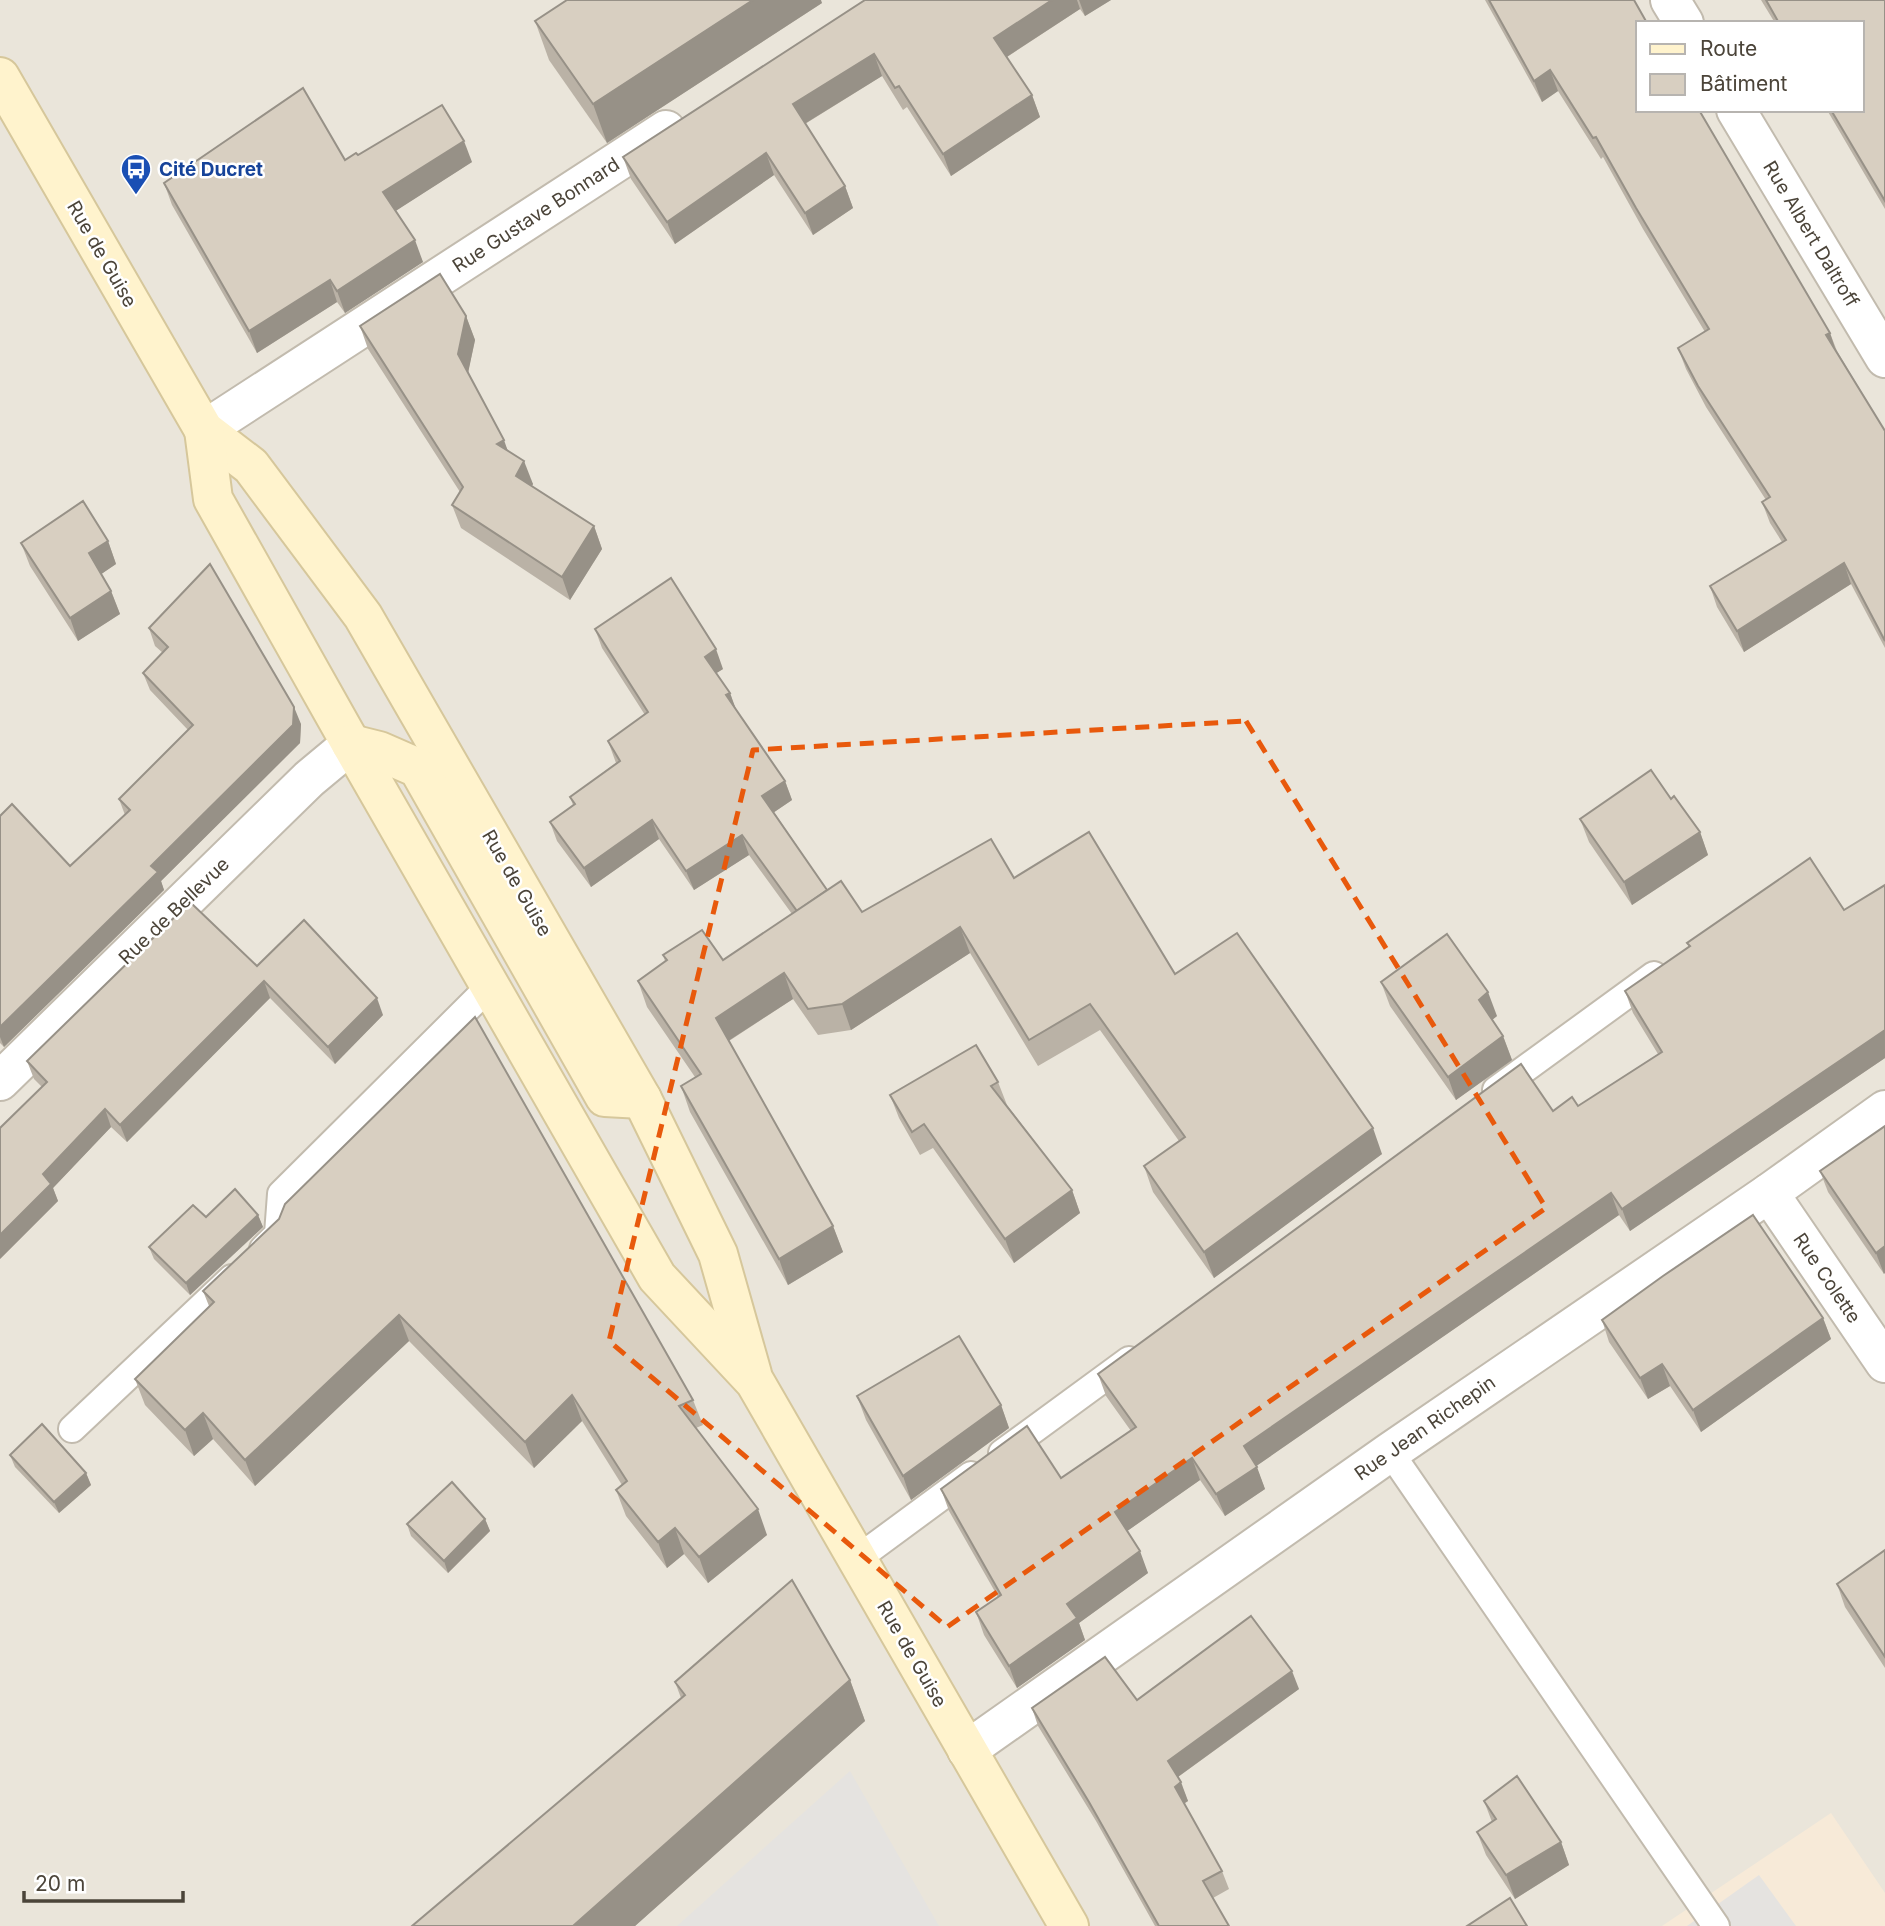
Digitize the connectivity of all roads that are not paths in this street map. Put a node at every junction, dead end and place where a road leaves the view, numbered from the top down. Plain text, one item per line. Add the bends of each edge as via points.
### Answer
1 (1670, 0) edge
2 (1683, 21) edge
3 (0, 78) edge
4 (1737, 112) edge
5 (692, 113) edge
6 (1885, 358) edge
7 (204, 430) junction
8 (351, 744) junction
9 (1677, 958) edge
10 (489, 987) junction
11 (0, 1081) edge
12 (642, 1100) junction
13 (1475, 1106) edge
14 (1885, 1110) edge
15 (1769, 1194) junction
16 (1151, 1344) edge
17 (1885, 1363) edge
18 (755, 1382) junction
19 (72, 1429) dead end
20 (1390, 1452) junction
21 (857, 1559) junction
22 (967, 1750) junction
23 (1069, 1926) edge
24 (1716, 1926) edge

1 - 2 street
3 - 7 main road, Rue de Guise
4 - 6 street, Rue Albert Daltroff
5 - 7 street, Rue Gustave Bonnard
7 - 8 main road, Rue de Guise via 213,499
7 - 12 main road, Rue de Guise via 251,466 363,616
8 - 10 main road, Rue de Guise
8 - 11 street, Rue de Bellevue via 309,779
8 - 12 main road via 418,768 605,1097
9 - 13 lane
10 - 18 main road, Rue de Guise via 657,1276
10 - 19 lane via 281,1194 278,1234
12 - 18 main road, Rue de Guise via 718,1254
14 - 15 street, Rue Jean Richepin
15 - 17 street, Rue Colette
15 - 20 street, Rue Jean Richepin
16 - 21 lane
18 - 21 main road, Rue de Guise
20 - 22 street, Rue Jean Richepin
20 - 24 lane
21 - 22 main road, Rue de Guise
22 - 23 main road, Rue de Guise

